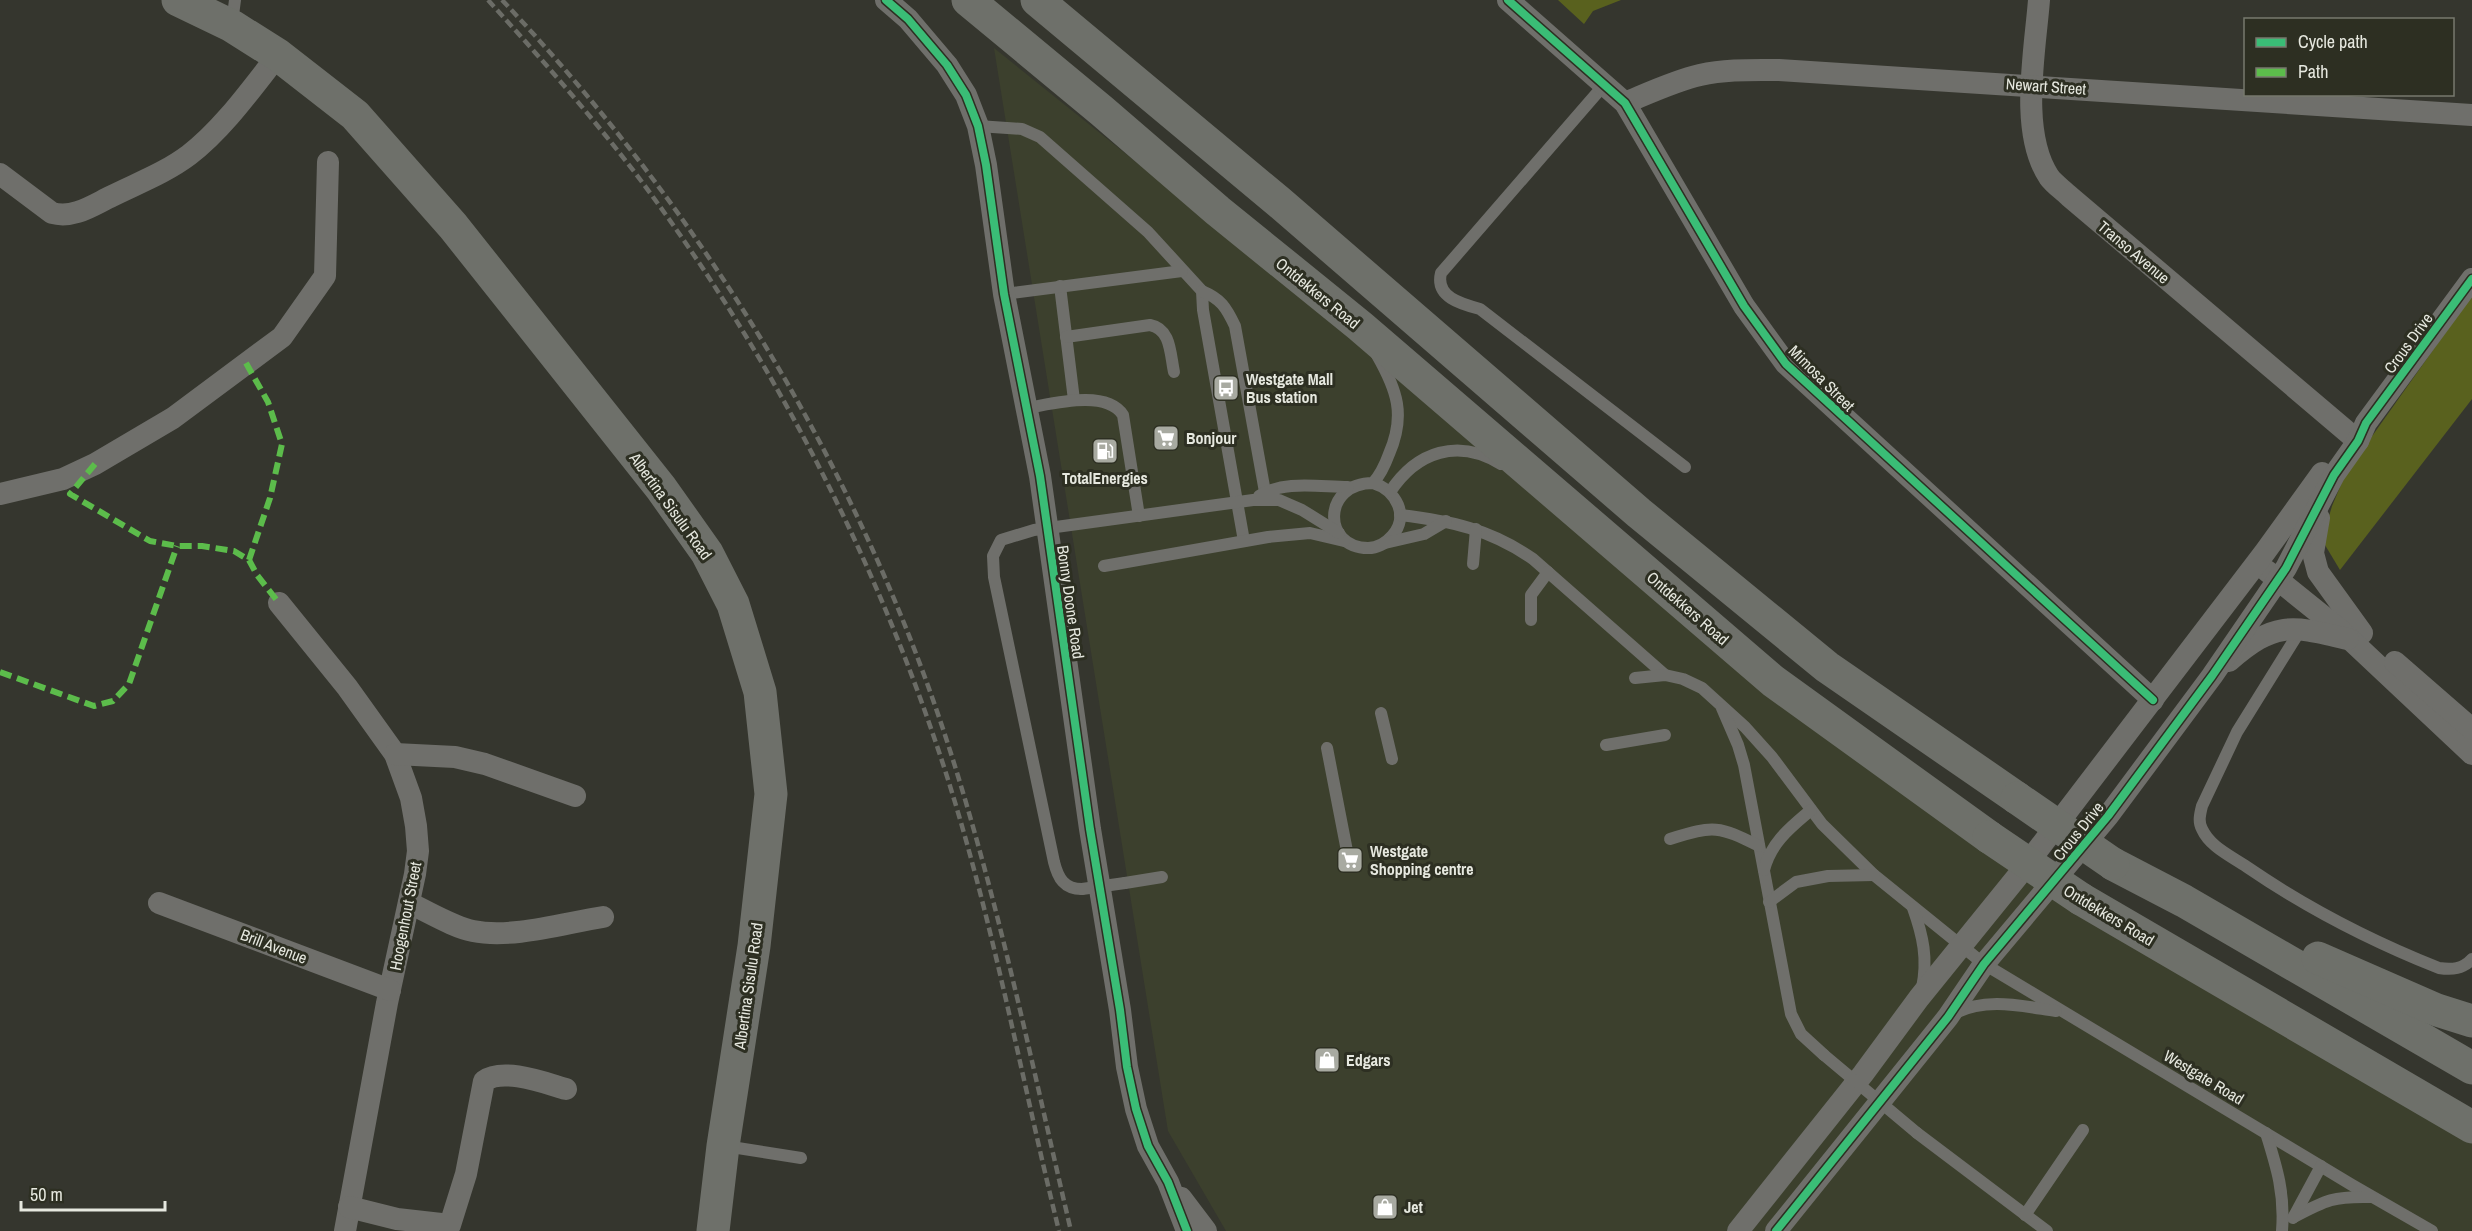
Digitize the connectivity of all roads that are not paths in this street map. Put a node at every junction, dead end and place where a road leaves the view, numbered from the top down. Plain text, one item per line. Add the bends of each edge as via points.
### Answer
1 (178, 0) edge
2 (886, 0) edge
3 (968, 0) edge
4 (1037, 0) edge
5 (1508, 0) edge
6 (2039, 0) edge
7 (234, 13) edge
8 (278, 55) junction
9 (1604, 85) junction
10 (2033, 85) junction
11 (1625, 103) junction
12 (2472, 115) edge
13 (978, 126) junction
14 (328, 162) dead end
15 (0, 174) edge
16 (1182, 271) junction
17 (2472, 279) edge
18 (1060, 286) junction
19 (1202, 291) junction
20 (1004, 294) junction
21 (1360, 326) junction
22 (1066, 337) junction
23 (1174, 372) dead end
24 (1074, 400) junction
25 (1027, 408) junction
26 (2358, 433) junction
27 (1684, 466) dead end
28 (2334, 475) junction
29 (1373, 483) junction
30 (1348, 487) junction
31 (1265, 492) junction
32 (1390, 492) junction
33 (0, 494) edge
34 (1239, 501) junction
35 (1253, 501) junction
36 (1567, 503) junction
37 (1400, 515) junction
38 (1139, 516) junction
39 (1446, 521) junction
40 (1047, 528) junction
41 (1476, 529) junction
42 (1343, 538) junction
43 (1244, 542) junction
44 (1385, 543) junction
45 (2261, 558) junction
46 (1473, 564) dead end
47 (1104, 567) dead end
48 (1548, 572) junction
49 (2282, 573) junction
50 (279, 603) dead end
51 (1531, 620) dead end
52 (2301, 628) junction
53 (2357, 637) junction
54 (1665, 675) junction
55 (2212, 676) junction
56 (1635, 678) dead end
57 (2153, 700) junction
58 (1719, 702) junction
59 (1381, 713) dead end
60 (2472, 729) edge
61 (1665, 735) dead end
62 (1606, 745) dead end
63 (1327, 748) dead end
64 (395, 754) junction
65 (2472, 754) edge
66 (1392, 759) dead end
67 (574, 796) dead end
68 (1811, 810) junction
69 (1670, 839) dead end
70 (1760, 846) junction
71 (1347, 851) dead end
72 (1764, 871) junction
73 (1874, 875) junction
74 (1162, 877) dead end
75 (2184, 901) junction
76 (1769, 902) junction
77 (159, 903) dead end
78 (409, 903) junction
79 (1913, 907) junction
80 (603, 917) dead end
81 (1962, 947) junction
82 (2472, 959) edge
83 (1984, 964) junction
84 (390, 990) junction
85 (1919, 998) junction
86 (2064, 1012) junction
87 (1948, 1017) junction
88 (2472, 1021) edge
89 (2472, 1068) edge
90 (566, 1089) dead end
91 (2472, 1127) edge
92 (2083, 1130) dead end
93 (2266, 1133) junction
94 (723, 1146) junction
95 (801, 1158) dead end
96 (2321, 1166) junction
97 (1168, 1182) junction
98 (2372, 1197) junction
99 (349, 1207) junction
100 (2025, 1215) junction
101 (2294, 1217) junction
102 (450, 1228) edge
103 (345, 1231) edge
104 (713, 1231) edge
105 (1187, 1231) edge
106 (1206, 1231) edge
107 (1738, 1231) edge
108 (1776, 1231) edge
109 (2047, 1231) edge
110 (2284, 1231) edge
111 (2432, 1231) edge

1 - 7 main road, Albertina Sisulu Road
2 - 13 street, Bonny Doone Road via 947,64 966,95
3 - 21 main road, Ontdekkers Road
4 - 75 main road, bridge via 1280,202 1639,513 1809,652 2113,864
5 - 9 street, Mimosa Street
6 - 10 street, Transo Avenue
7 - 8 main road, Albertina Sisulu Road
8 - 15 street via 232,112 190,154 152,178 81,211 61,216 52,213
8 - 94 main road, Albertina Sisulu Road via 355,115 453,226 661,488 707,553 733,604 760,692 771,794 754,946
9 - 11 street, Mimosa Street
9 - 27 lane via 1441,273 1441,289 1462,304 1480,309
10 - 11 street, Newart Street via 1734,70 1700,75
10 - 12 street, Newart Street
10 - 26 street, Transo Avenue via 2032,127 2049,178
11 - 57 street, Mimosa Street via 1744,306 1786,364
13 - 16 lane via 1022,129 1040,137 1148,232
13 - 20 street, Bonny Doone Road
14 - 33 street via 325,276 282,337 173,418 94,464 63,479
16 - 18 lane
16 - 19 lane
17 - 26 street, Crous Drive
18 - 20 lane
18 - 22 lane
19 - 31 lane via 1215,296 1235,326
19 - 34 lane
20 - 25 street, Bonny Doone Road
21 - 29 lane via 1398,400 1396,439
21 - 36 main road, Ontdekkers Road
22 - 23 lane via 1159,326 1164,331
22 - 24 lane
24 - 25 lane
24 - 38 lane via 1110,404 1123,415
25 - 40 street, Bonny Doone Road
26 - 28 street, Crous Drive
26 - 45 street, Crous Drive
28 - 49 street, Crous Drive
28 - 53 street via 2319,516 2313,553 2318,572
29 - 30 lane
29 - 32 lane
30 - 31 lane via 1290,486
30 - 42 lane via 1334,513
31 - 35 lane
32 - 36 lane via 1416,462 1446,451 1477,453 1493,459
32 - 37 lane via 1398,502
34 - 35 lane
34 - 38 lane
34 - 43 lane
35 - 42 lane via 1280,500
36 - 91 main road, Ontdekkers Road, bridge via 1773,681 1989,837 2081,899
37 - 39 lane
37 - 44 lane via 1393,536
38 - 40 lane
39 - 41 lane
39 - 44 lane via 1424,534
40 - 74 lane, bridge via 1010,535 1001,540 993,556 994,577 1057,876 1067,886 1082,889
40 - 97 street, Bonny Doone Road via 1127,1066 1148,1146
41 - 46 lane
41 - 48 lane via 1510,543
42 - 43 lane via 1310,533
42 - 44 lane via 1360,548
43 - 47 lane
45 - 49 street
45 - 57 street, Crous Drive
48 - 51 lane via 1531,595
48 - 54 lane
49 - 53 street
49 - 55 street, Crous Drive
50 - 64 street, Hoogenhout Street
52 - 53 street
52 - 55 street via 2273,632 2244,648
52 - 82 lane via 2237,732 2202,806 2201,828 2213,844 2336,922 2439,968 2466,965
53 - 60 street
53 - 65 street
54 - 56 lane
54 - 58 lane, Westgate Road via 1702,688
55 - 83 street, Crous Drive via 2108,816
57 - 81 street, Crous Drive
58 - 68 lane, Westgate Road via 1772,757
58 - 70 lane via 1738,745
59 - 66 lane
61 - 62 lane
63 - 71 lane
64 - 67 street via 455,757 486,764
64 - 78 street, Hoogenhout Street via 411,798 416,826 418,851
68 - 72 lane via 1777,842
68 - 73 lane, Westgate Road
69 - 70 lane via 1723,830
70 - 72 lane
72 - 76 lane
73 - 76 lane via 1828,876 1796,882
73 - 79 lane, Westgate Road
75 - 88 main road via 2437,1010
75 - 89 main road
76 - 100 lane, bridge via 1791,1014 1801,1035 1917,1133
77 - 84 street, Brill Avenue
78 - 80 street via 462,928 488,934
78 - 84 street, Hoogenhout Street
79 - 81 lane, Westgate Road
79 - 85 lane via 1926,956
81 - 83 lane, Westgate Road
81 - 85 street, Crous Drive
83 - 86 lane, Westgate Road
83 - 87 street, Crous Drive
84 - 99 street, Hoogenhout Street
85 - 107 street, Crous Drive
86 - 87 lane via 1991,1003 1975,1005
86 - 93 lane, Westgate Road
87 - 108 street, Crous Drive
90 - 102 street via 517,1076 497,1075 484,1081 466,1174
92 - 100 lane
93 - 96 lane, Westgate Road
93 - 110 lane via 2283,1192
94 - 95 lane
94 - 104 main road, Albertina Sisulu Road
96 - 98 lane, Westgate Road
96 - 101 lane
97 - 105 street, Bonny Doone Road
97 - 106 street, Bonny Doone Road
98 - 101 lane via 2331,1199
98 - 111 lane, Westgate Road
99 - 102 street
99 - 103 street, Hoogenhout Street
100 - 109 lane
101 - 110 lane

